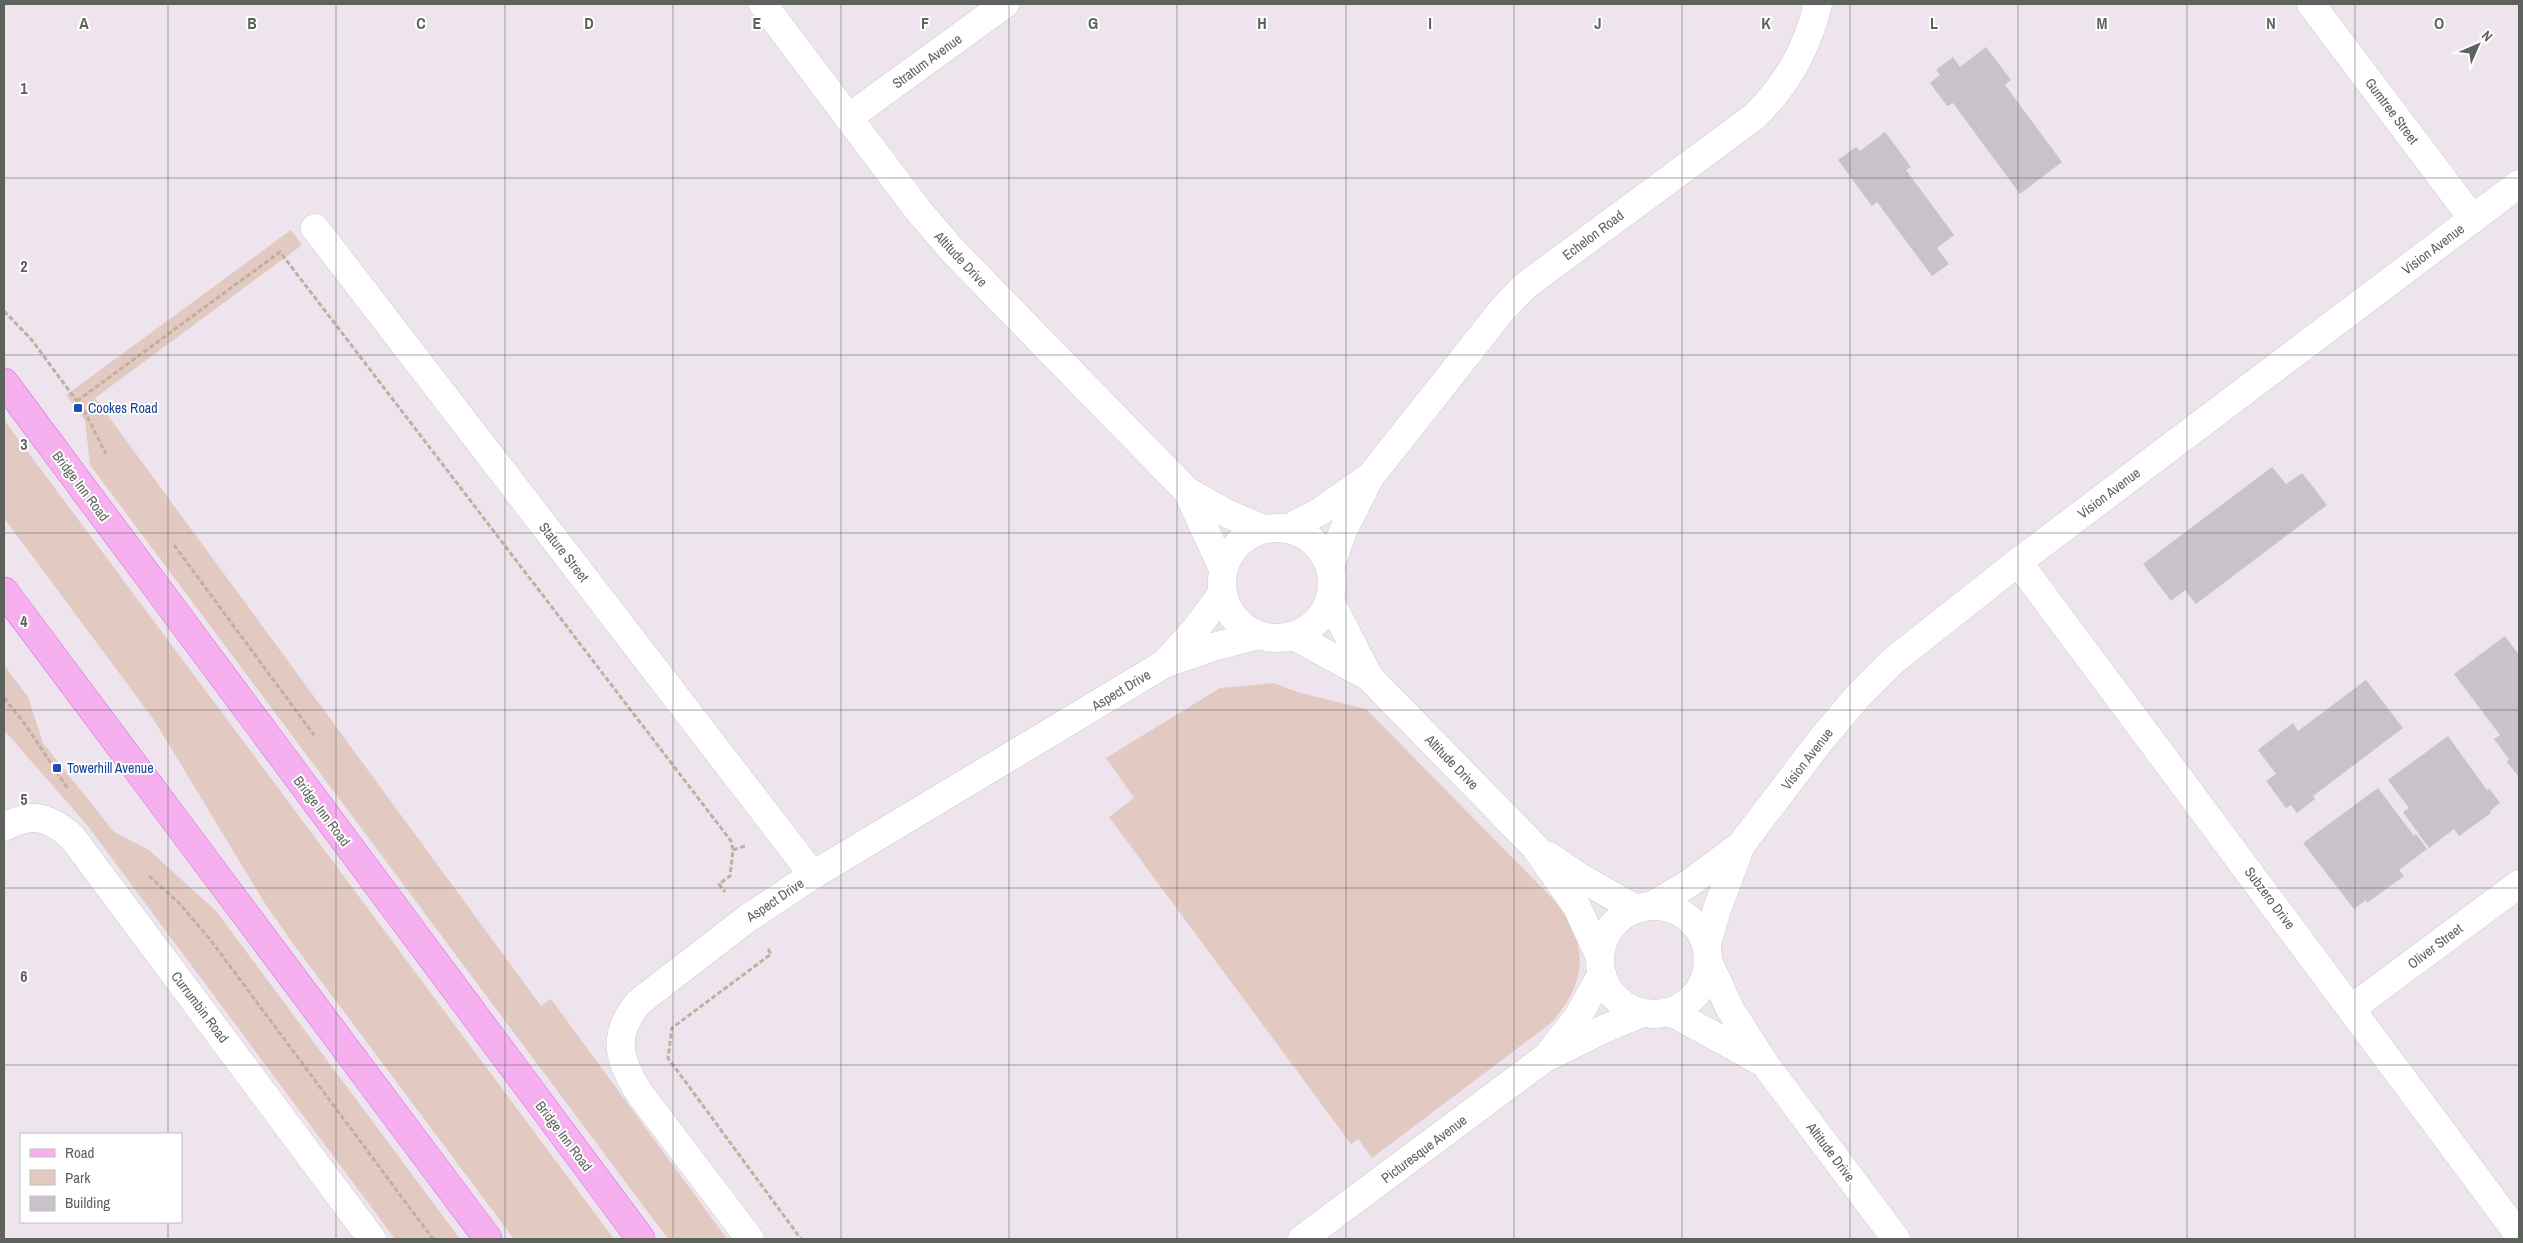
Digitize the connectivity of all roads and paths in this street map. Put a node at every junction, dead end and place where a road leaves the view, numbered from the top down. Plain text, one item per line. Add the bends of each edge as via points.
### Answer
1 (763, 4) edge
2 (1005, 4) edge
3 (1818, 4) edge
4 (2311, 4) edge
5 (848, 118) junction
6 (2519, 184) edge
7 (2473, 219) junction
8 (315, 228) dead end
9 (4, 382) edge
10 (77, 401) dead end
11 (1370, 477) junction
12 (1187, 491) junction
13 (1276, 529) junction
14 (2018, 562) junction
15 (1330, 567) junction
16 (1223, 582) junction
17 (4, 590) edge
18 (1330, 600) junction
19 (1258, 635) junction
20 (1294, 636) junction
21 (1164, 664) junction
22 (1369, 677) junction
23 (4, 698) edge
24 (68, 790) dead end
25 (4, 827) edge
26 (1741, 845) junction
27 (1535, 847) junction
28 (142, 870) dead end
29 (813, 875) junction
30 (2519, 884) edge
31 (1644, 908) junction
32 (748, 918) junction
33 (1708, 954) junction
34 (1601, 966) junction
35 (2352, 1008) junction
36 (1671, 1012) junction
37 (1642, 1013) junction
38 (1545, 1058) junction
39 (1765, 1064) junction
40 (2519, 1235) edge
41 (372, 1239) edge
42 (433, 1239) edge
43 (488, 1239) edge
44 (642, 1239) edge
45 (750, 1239) edge
46 (800, 1239) edge
47 (1302, 1239) edge
48 (1896, 1239) edge

1 - 5 street, Altitude Drive
2 - 5 street, Stratum Avenue
3 - 11 street, Echelon Road via 1803,53 1768,102 1754,116 1524,286
4 - 7 street, Gumtree Street
5 - 12 street, Altitude Drive via 953,251
6 - 7 street, Vision Avenue
7 - 14 street, Vision Avenue
8 - 29 street, Stature Street
9 - 44 main road, Bridge Inn Road
10 - 32 path via 280,252 731,841 730,876 719,884
11 - 13 street, Echelon Road via 1321,511
11 - 15 street, Echelon Road via 1343,531
12 - 13 street, Altitude Drive via 1228,514
12 - 16 street, Altitude Drive
13 - 15 street via 1302,534 1314,542
13 - 16 street via 1250,535 1238,543 1229,555
14 - 26 street, Vision Avenue via 1893,662 1858,696
14 - 35 street, Subzero Drive
15 - 18 street
16 - 19 street via 1229,612 1242,626
16 - 21 street, Aspect Drive via 1195,630
17 - 43 main road
18 - 20 street via 1322,616 1310,628
18 - 22 street, Altitude Drive
19 - 20 street via 1276,639
19 - 21 street, Aspect Drive
20 - 22 street, Altitude Drive
21 - 29 street, Aspect Drive
22 - 27 street, Altitude Drive
23 - 24 path
25 - 41 street, Currumbin Road via 27,817 39,818 52,822 72,837
26 - 31 street, Vision Avenue via 1690,883
26 - 33 street, Vision Avenue via 1717,909
27 - 31 street, Altitude Drive via 1581,878
27 - 34 street, Altitude Drive via 1577,907
28 - 42 path via 178,902 209,938
29 - 32 street, Aspect Drive
30 - 35 street, Oliver Street
31 - 33 street via 1669,908 1685,916 1698,928
31 - 34 street via 1622,917 1610,928 1603,942
32 - 45 street, Aspect Drive via 639,1002 628,1015 621,1034 620,1053 626,1072 640,1094
32 - 46 path via 771,954 672,1028 668,1058
33 - 36 street via 1705,980 1697,994 1686,1005
33 - 39 street, Altitude Drive via 1730,1009
34 - 37 street via 1608,988 1617,1000
34 - 38 street, Picturesque Avenue via 1577,1018
35 - 40 street, Subzero Drive
36 - 37 street via 1657,1015
36 - 39 street, Altitude Drive
37 - 38 street, Picturesque Avenue
38 - 47 street, Picturesque Avenue
39 - 48 street, Altitude Drive

